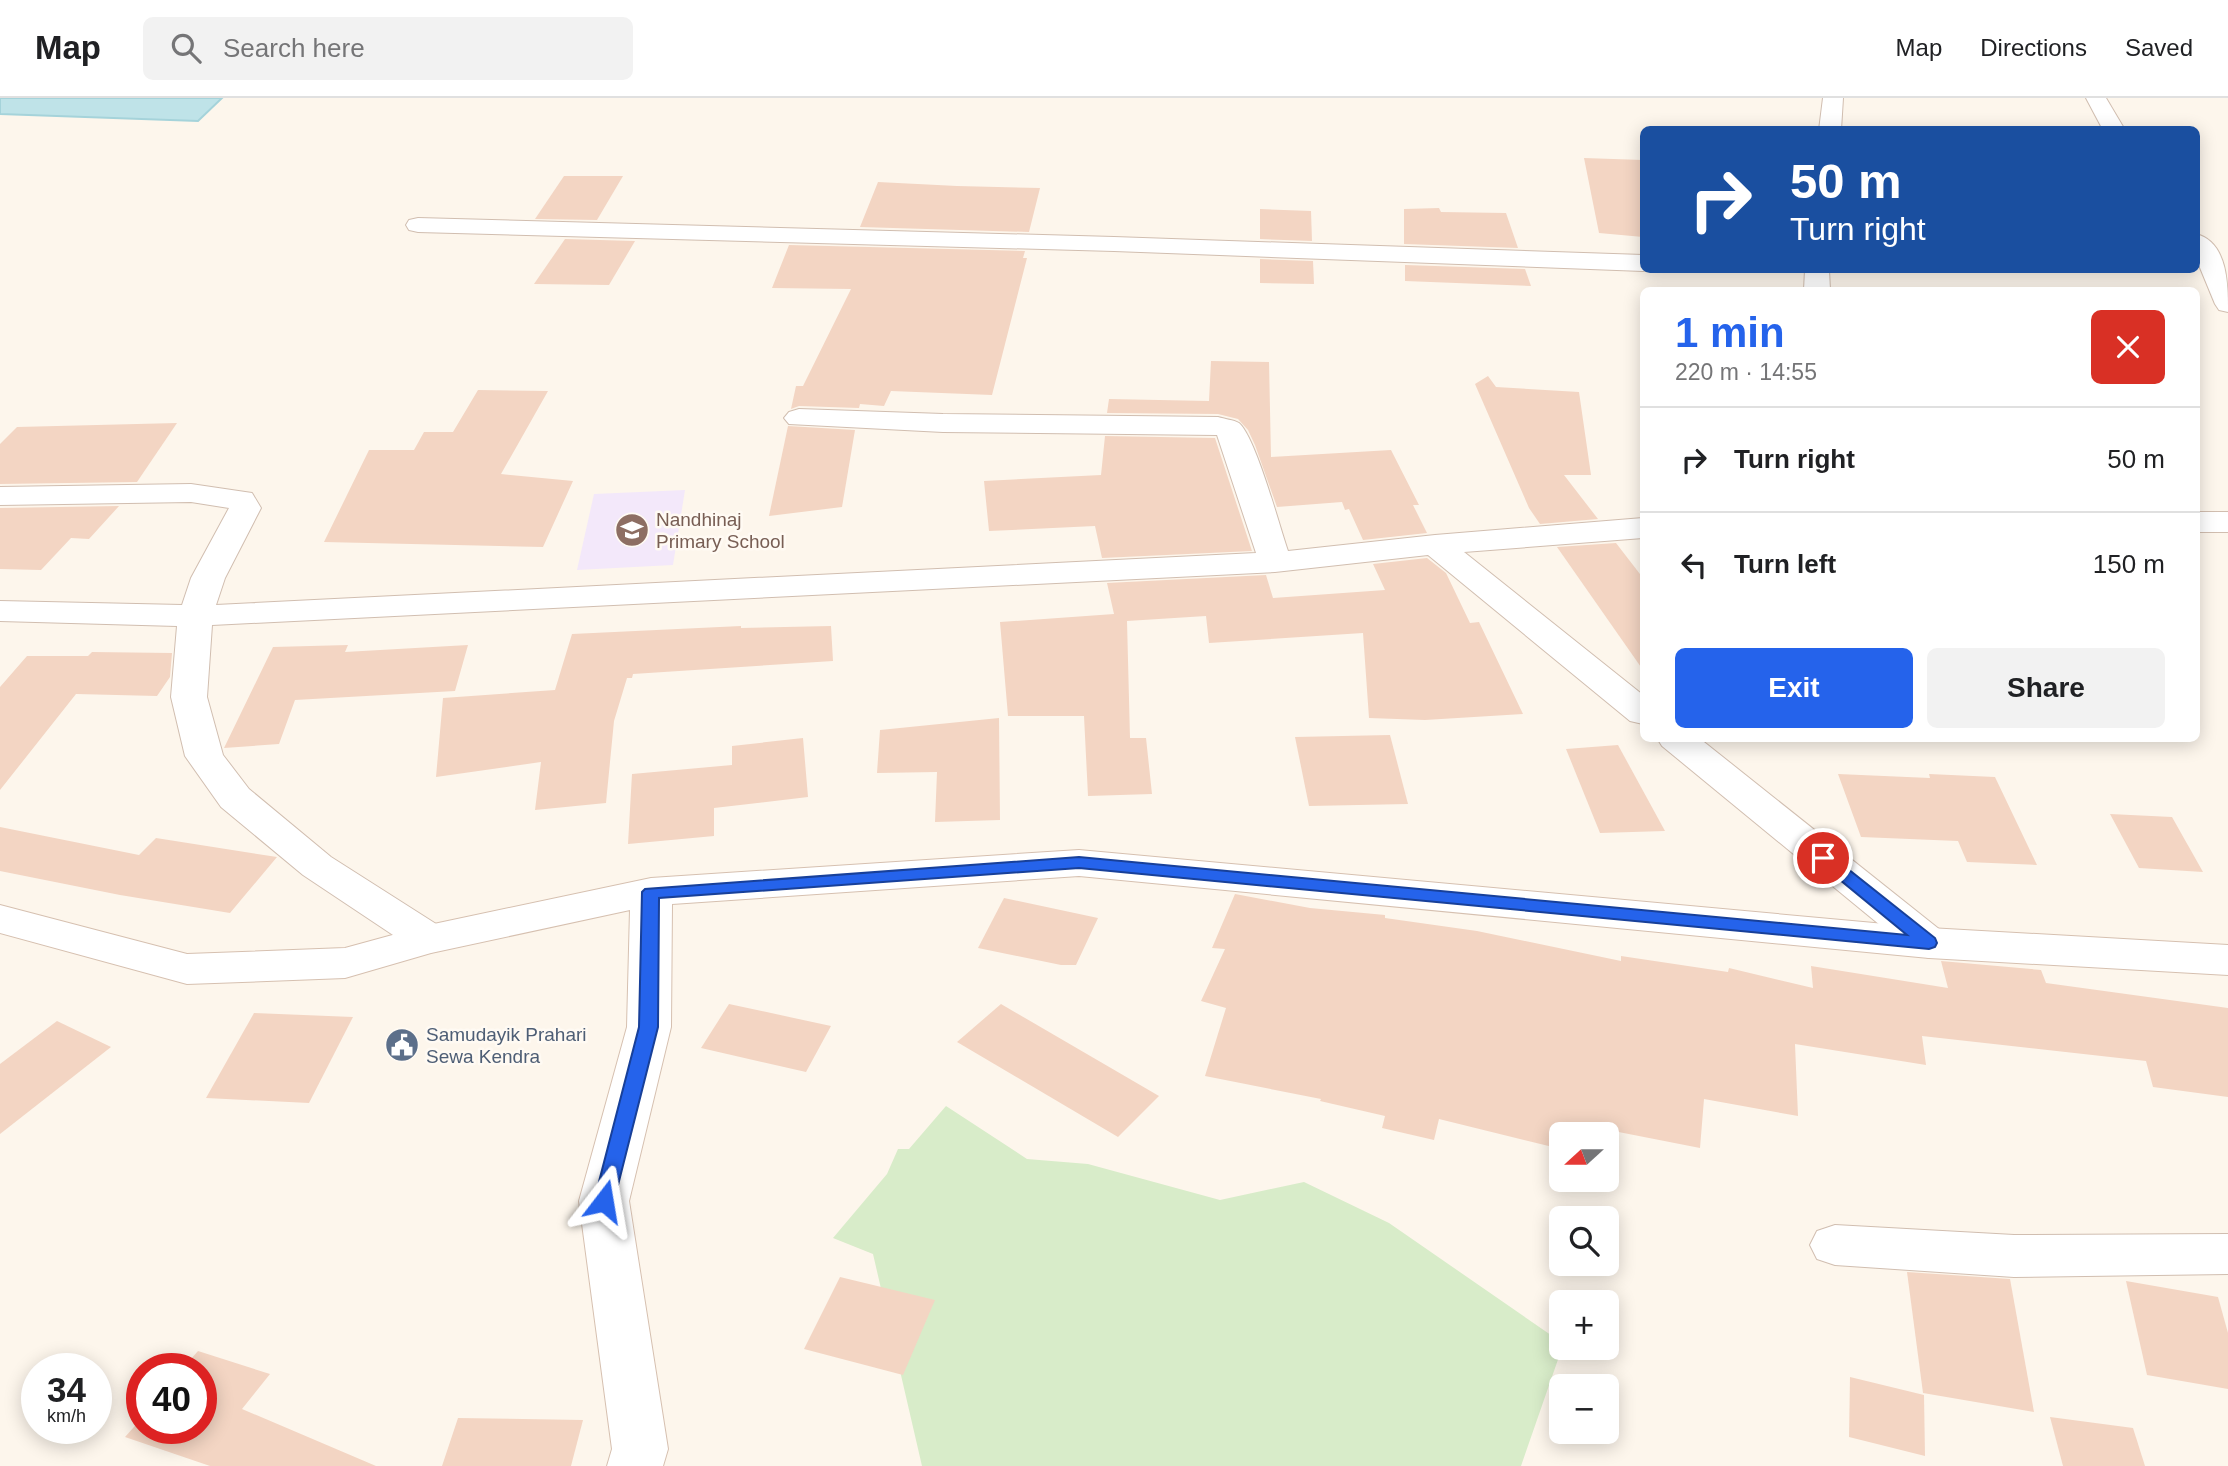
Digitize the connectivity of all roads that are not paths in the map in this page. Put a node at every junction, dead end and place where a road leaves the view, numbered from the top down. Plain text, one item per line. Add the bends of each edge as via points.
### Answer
1 (1833, 98) edge
2 (2096, 98) edge
3 (1830, 126) edge
4 (2112, 126) edge
5 (418, 225) dead end
6 (2200, 246) edge
7 (1640, 263) edge
8 (2228, 304) edge
9 (799, 418) dead end
10 (0, 496) edge
11 (2200, 522) edge
12 (2228, 522) edge
13 (1640, 528) edge
14 (1435, 545) junction
15 (1275, 562) junction
16 (0, 611) edge
17 (195, 616) junction
18 (1640, 711) edge
19 (1680, 742) edge
20 (651, 892) junction
21 (0, 919) edge
22 (429, 939) junction
23 (1929, 943) junction
24 (2228, 960) edge
25 (1835, 1245) dead end
26 (2228, 1254) edge
27 (635, 1466) edge

1 - 3 street
2 - 4 street
5 - 7 street
6 - 8 street
9 - 15 street via 1219,426 1237,441
10 - 17 street via 191,494 241,500 245,508 208,578
11 - 12 street
13 - 14 street
14 - 15 street
14 - 18 street
15 - 17 street
16 - 17 street
17 - 22 street via 189,697 204,756 235,798 317,866
19 - 23 street
20 - 22 street
20 - 23 street via 1079,863
20 - 27 street via 649,1027 604,1201 640,1449
21 - 22 street via 187,969 345,963
23 - 24 street
25 - 26 street via 2014,1256

